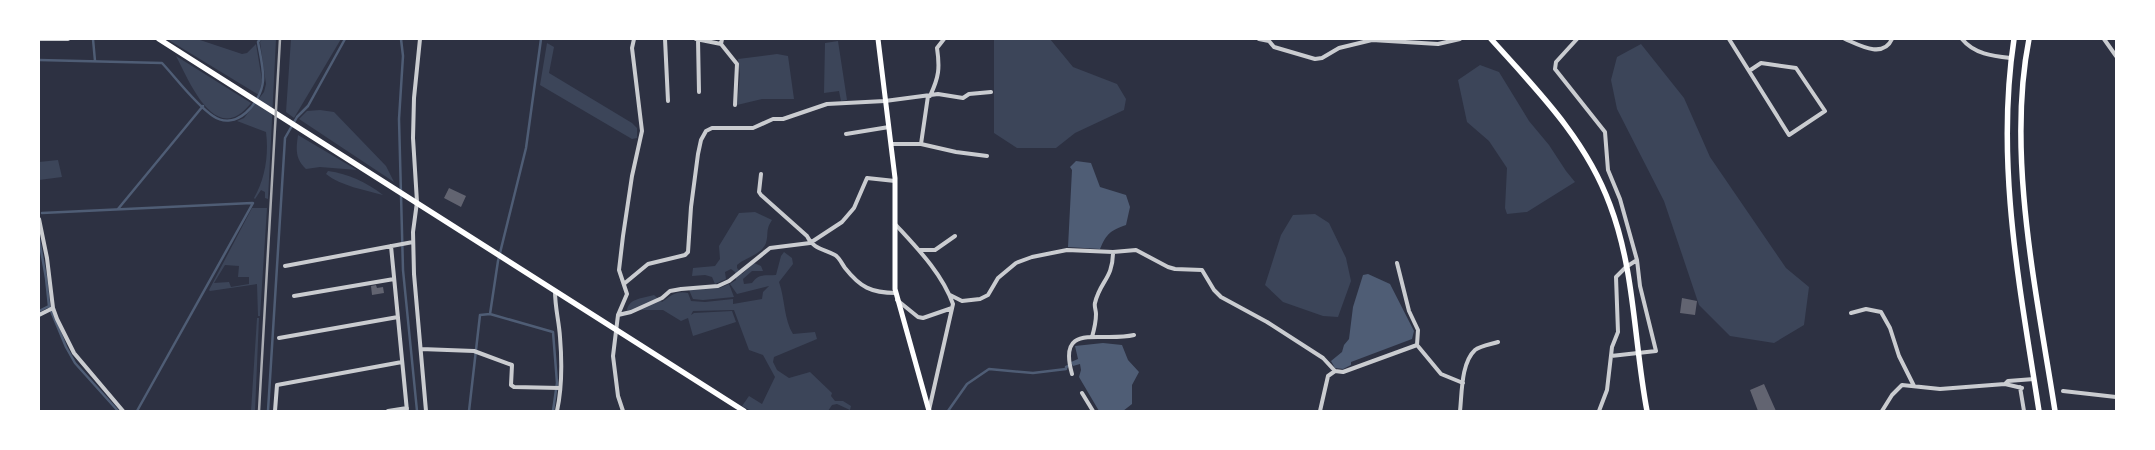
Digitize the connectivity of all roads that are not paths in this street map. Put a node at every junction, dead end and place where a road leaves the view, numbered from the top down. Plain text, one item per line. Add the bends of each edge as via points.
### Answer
1 (39, 39) edge
2 (68, 39) edge
3 (159, 39) edge
4 (420, 39) edge
5 (634, 39) edge
6 (665, 39) edge
7 (697, 39) edge
8 (722, 39) edge
9 (878, 39) edge
10 (944, 39) edge
11 (1259, 39) edge
12 (1460, 39) edge
13 (1491, 39) edge
14 (1577, 39) edge
15 (1729, 39) edge
16 (1844, 39) edge
17 (1892, 39) edge
18 (1962, 39) edge
19 (2014, 39) edge
20 (2029, 39) edge
21 (2104, 39) edge
22 (720, 44) junction
23 (2116, 56) edge
24 (2011, 58) junction
25 (1749, 71) junction
26 (699, 92) dead end
27 (991, 92) dead end
28 (929, 96) junction
29 (668, 101) dead end
30 (885, 101) junction
31 (735, 105) dead end
32 (888, 127) junction
33 (846, 134) dead end
34 (891, 144) junction
35 (921, 144) junction
36 (987, 156) dead end
37 (761, 174) dead end
38 (895, 181) junction
39 (417, 202) junction
40 (39, 219) edge
41 (895, 224) junction
42 (956, 236) dead end
43 (412, 242) junction
44 (810, 243) junction
45 (391, 246) junction
46 (918, 250) junction
47 (1113, 252) junction
48 (1637, 260) junction
49 (1397, 263) dead end
50 (285, 266) dead end
51 (1626, 267) junction
52 (394, 279) junction
53 (625, 283) junction
54 (556, 291) junction
55 (896, 293) junction
56 (950, 295) junction
57 (294, 296) dead end
58 (897, 300) junction
59 (952, 308) junction
60 (51, 309) junction
61 (1851, 313) dead end
62 (39, 315) edge
63 (618, 316) junction
64 (398, 317) junction
65 (616, 330) junction
66 (1134, 335) dead end
67 (1092, 337) junction
68 (279, 338) dead end
69 (1498, 342) dead end
70 (1417, 345) junction
71 (421, 349) junction
72 (1611, 356) junction
73 (402, 362) junction
74 (1335, 371) junction
75 (1072, 374) dead end
76 (2034, 379) junction
77 (1463, 383) junction
78 (2005, 384) junction
79 (1914, 386) junction
80 (560, 388) junction
81 (2063, 391) dead end
82 (1082, 393) dead end
83 (2116, 397) edge
84 (407, 410) edge
85 (929, 410) edge
86 (123, 411) edge
87 (275, 411) edge
88 (388, 411) edge
89 (426, 411) edge
90 (557, 411) edge
91 (623, 411) edge
92 (744, 411) edge
93 (1093, 411) edge
94 (1320, 411) edge
95 (1460, 411) edge
96 (1599, 411) edge
97 (1647, 411) edge
98 (1882, 411) edge
99 (2024, 411) edge
100 (2039, 411) edge
101 (2055, 411) edge

1 - 2 street
3 - 39 main road
4 - 39 street via 413,138
5 - 53 street via 632,48 642,132 632,176 619,270
6 - 29 street
7 - 22 street
7 - 26 street
8 - 22 street
9 - 30 main road
10 - 28 street via 937,48 940,68
11 - 12 street via 1269,40 1274,47 1315,58 1372,40 1438,44
13 - 51 main road via 1571,130 1586,154 1610,205
14 - 48 street via 1556,62 1555,69 1605,132 1608,170 1620,199
15 - 25 street
16 - 17 street via 1874,50 1882,49
18 - 24 street via 1981,53
19 - 24 main road
20 - 101 main road via 2022,128 2023,171 2032,264
21 - 23 street
22 - 31 street via 737,64
24 - 76 main road via 2008,178
25 - 25 street via 1789,135 1825,111 1796,68 1761,63
27 - 28 street via 969,94 963,98 938,94
28 - 30 street
28 - 35 street
30 - 32 main road
30 - 53 street via 827,104 752,128 712,128 706,131 698,154 688,252 648,264
32 - 33 street
32 - 34 main road
34 - 35 street
34 - 38 main road
35 - 36 street
37 - 44 street via 761,196
38 - 41 main road
38 - 44 street via 867,178 854,208 842,222
39 - 43 street
39 - 54 main road
40 - 60 street via 47,258
41 - 46 street
41 - 55 main road
42 - 46 street via 935,250
43 - 45 street
43 - 71 street
44 - 55 street via 836,255 855,281 873,291
44 - 63 street via 770,248 718,286 670,291 662,298
45 - 50 street
45 - 52 street
46 - 56 street
47 - 56 street via 1067,250 1032,257 1005,271 988,295 980,299 962,301
47 - 67 street via 1110,276 1102,285 1094,305
47 - 74 street via 1136,250 1168,267 1202,270 1220,296 1323,358
48 - 51 street
48 - 72 street via 1656,351
49 - 70 street via 1409,311 1418,330
51 - 72 street via 1616,277 1618,332
51 - 97 main road
52 - 57 street
52 - 64 street
53 - 63 street via 627,294
54 - 65 main road
54 - 80 street
55 - 58 main road
56 - 59 street
58 - 59 street via 923,318
58 - 85 main road
59 - 85 street
60 - 62 street
60 - 86 street via 74,353
61 - 79 street via 1866,309 1881,312
63 - 65 street
64 - 68 street
64 - 73 street
65 - 91 street via 613,356
65 - 92 main road
66 - 67 street
67 - 75 street via 1076,339 1070,344 1067,356
69 - 77 street via 1476,350 1467,364
70 - 74 street via 1343,372
70 - 77 street via 1441,374
71 - 80 street via 476,351 512,365 510,380 514,387
71 - 89 street
72 - 96 street via 1607,390
73 - 84 street
73 - 87 street via 277,385
74 - 94 street via 1328,376
76 - 78 street
76 - 100 main road
77 - 95 street
78 - 79 street via 1940,389
78 - 99 street via 2021,387
79 - 98 street via 1902,385
80 - 90 street
81 - 83 street
82 - 93 street
84 - 88 street

